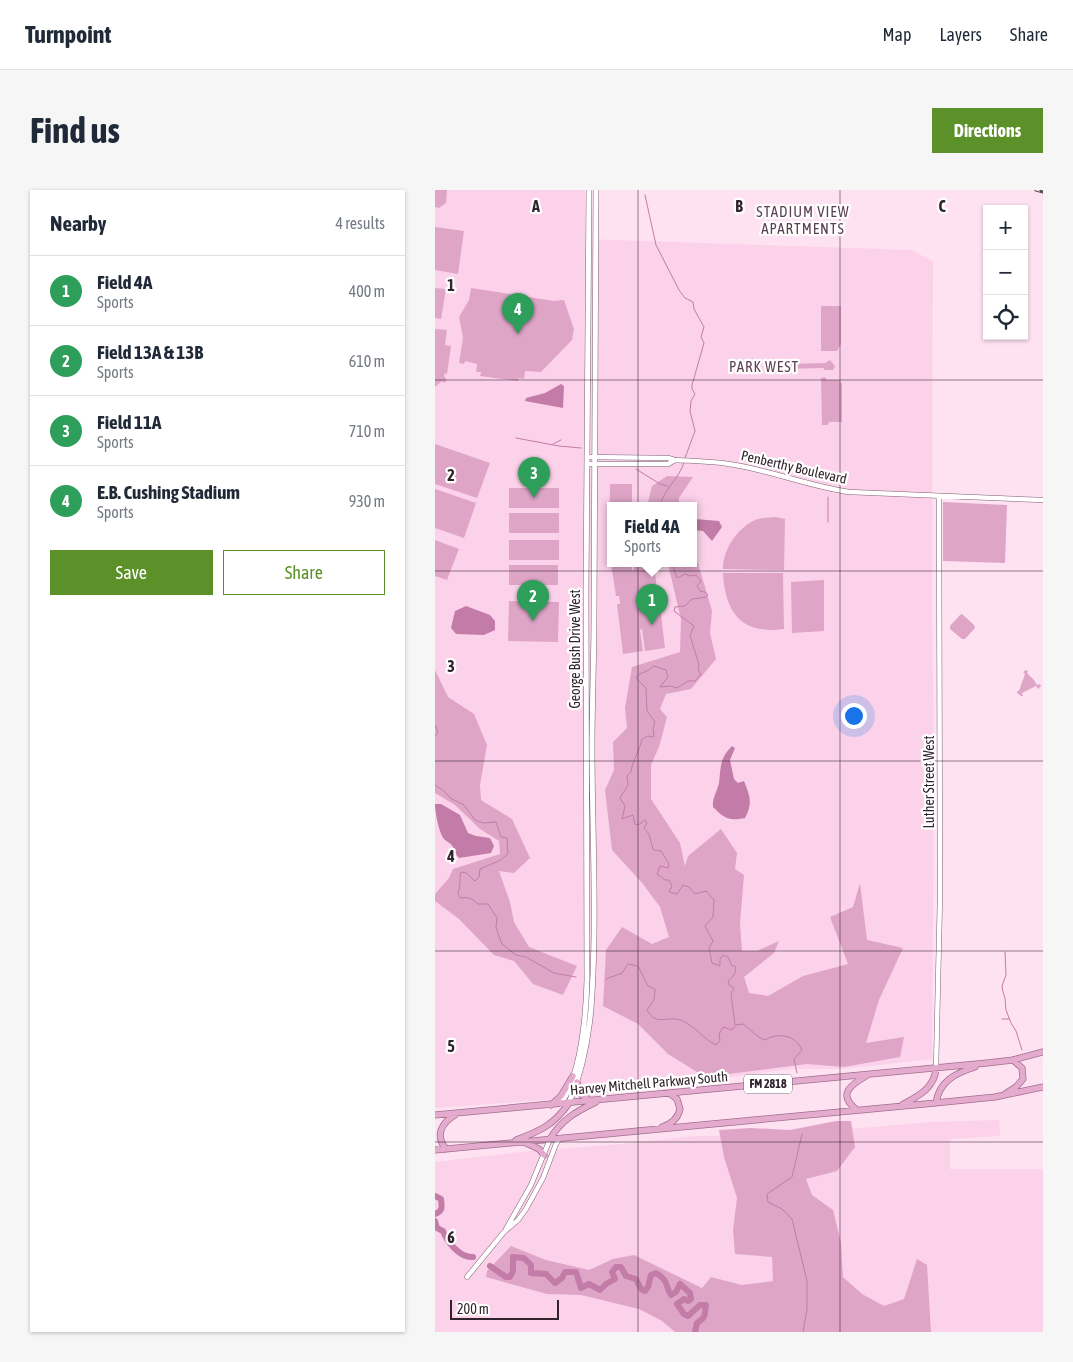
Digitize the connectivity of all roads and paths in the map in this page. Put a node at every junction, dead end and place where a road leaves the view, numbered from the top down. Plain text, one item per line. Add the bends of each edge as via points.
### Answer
1 (589, 190) edge
2 (595, 190) edge
3 (588, 284) junction
4 (595, 312) junction
5 (587, 457) junction
6 (594, 460) junction
7 (587, 464) junction
8 (939, 496) junction
9 (1043, 500) edge
10 (1043, 1052) edge
11 (1013, 1060) junction
12 (987, 1063) junction
13 (937, 1068) junction
14 (868, 1075) junction
15 (575, 1079) junction
16 (1043, 1087) edge
17 (669, 1093) junction
18 (1001, 1096) junction
19 (603, 1100) junction
20 (590, 1101) junction
21 (569, 1103) junction
22 (936, 1103) junction
23 (561, 1104) junction
24 (551, 1105) junction
25 (900, 1106) junction
26 (857, 1110) junction
27 (459, 1113) junction
28 (435, 1115) edge
29 (655, 1129) junction
30 (560, 1138) junction
31 (550, 1139) junction
32 (524, 1142) junction
33 (510, 1143) junction
34 (447, 1149) junction
35 (435, 1150) edge
36 (544, 1155) junction
37 (504, 1232) junction
38 (467, 1277) dead end

1 - 3 main road, George Bush Drive West
2 - 4 main road, George Bush Drive West
3 - 4 main road via 592,292 592,311
3 - 5 main road, George Bush Drive West
4 - 6 main road, George Bush Drive West
5 - 6 street, Penberthy Boulevard
5 - 7 main road, George Bush Drive West
6 - 7 street, Penberthy Boulevard
6 - 8 street, Penberthy Boulevard via 668,458 713,462 849,492
6 - 15 main road, George Bush Drive West via 593,986 588,1041
7 - 15 main road, George Bush Drive West via 587,980 584,1026
8 - 9 street, Penberthy Boulevard
8 - 13 street, Luther Street West via 940,962
10 - 11 highway, Harvey Mitchell Parkway South / FM 2818
11 - 12 highway, Harvey Mitchell Parkway South / FM 2818
11 - 18 highway via 1022,1068 1023,1079
12 - 13 highway, Harvey Mitchell Parkway South / FM 2818
12 - 22 highway via 955,1075 940,1090
13 - 14 highway, Harvey Mitchell Parkway South / FM 2818
13 - 25 highway via 927,1090
14 - 17 highway, Harvey Mitchell Parkway South / FM 2818
14 - 26 highway via 852,1084 847,1093 850,1105
15 - 20 highway via 580,1093
15 - 21 main road, George Bush Drive West
15 - 23 main road, George Bush Drive West
15 - 24 highway
16 - 18 highway
17 - 19 highway, Harvey Mitchell Parkway South / FM 2818
17 - 29 highway via 679,1101 679,1115 669,1124
18 - 22 highway
19 - 20 highway, Harvey Mitchell Parkway South / FM 2818
19 - 31 highway via 574,1113
20 - 21 highway, Harvey Mitchell Parkway South / FM 2818
21 - 23 highway, Harvey Mitchell Parkway South / FM 2818
21 - 33 highway via 552,1124
22 - 25 highway
23 - 24 highway, Harvey Mitchell Parkway South / FM 2818
24 - 27 highway, Harvey Mitchell Parkway South / FM 2818
25 - 26 highway
26 - 29 highway
27 - 28 highway, Harvey Mitchell Parkway South / FM 2818
27 - 34 highway via 442,1122 436,1130 437,1141
29 - 30 highway
30 - 31 highway
30 - 37 street via 526,1209
31 - 32 highway
31 - 36 street
32 - 33 highway
32 - 36 highway
33 - 34 highway
34 - 35 highway
36 - 37 street
37 - 38 street

